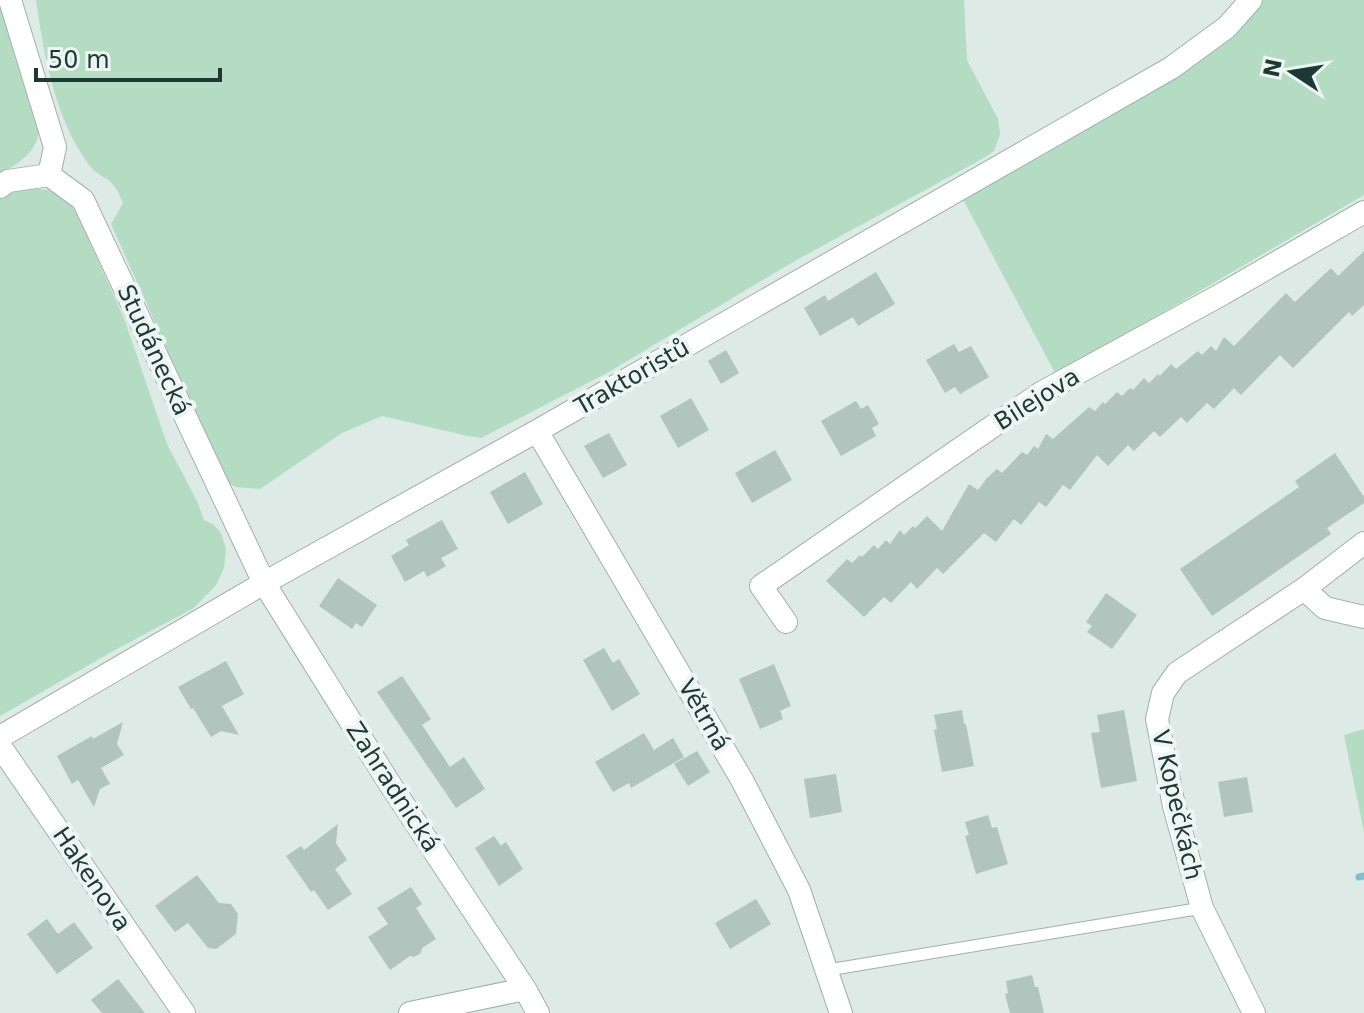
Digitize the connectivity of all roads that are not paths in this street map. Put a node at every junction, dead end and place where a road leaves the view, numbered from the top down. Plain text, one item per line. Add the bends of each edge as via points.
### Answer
1 (10, 0) edge
2 (1251, 0) edge
3 (49, 175) junction
4 (0, 187) edge
5 (1364, 212) edge
6 (537, 431) junction
7 (1364, 543) edge
8 (264, 583) junction
9 (1304, 589) junction
10 (1364, 617) edge
11 (786, 622) dead end
12 (0, 737) edge
13 (0, 746) edge
14 (1202, 908) junction
15 (828, 970) junction
16 (525, 989) junction
17 (184, 1013) edge
18 (410, 1013) edge
19 (538, 1013) edge
20 (841, 1013) edge
21 (1254, 1013) edge

1 - 3 street via 55,147
2 - 6 street, Traktoristů via 1227,27 1171,68
3 - 4 street
3 - 8 street, Studánecká via 83,200
5 - 11 street, Bilejova via 1041,393 761,586
6 - 8 street, Traktoristů
6 - 15 street, Větrná via 742,780 799,890
7 - 9 street, V Kopečkách
8 - 12 street, Traktoristů
8 - 16 street, Zahradnická
9 - 10 street via 1325,608
9 - 14 street, V Kopečkách via 1177,673 1163,693 1157,719
13 - 17 street, Hakenova
14 - 15 lane
14 - 21 street, V Kopečkách
15 - 20 street, Větrná
16 - 18 street
16 - 19 street, Zahradnická

